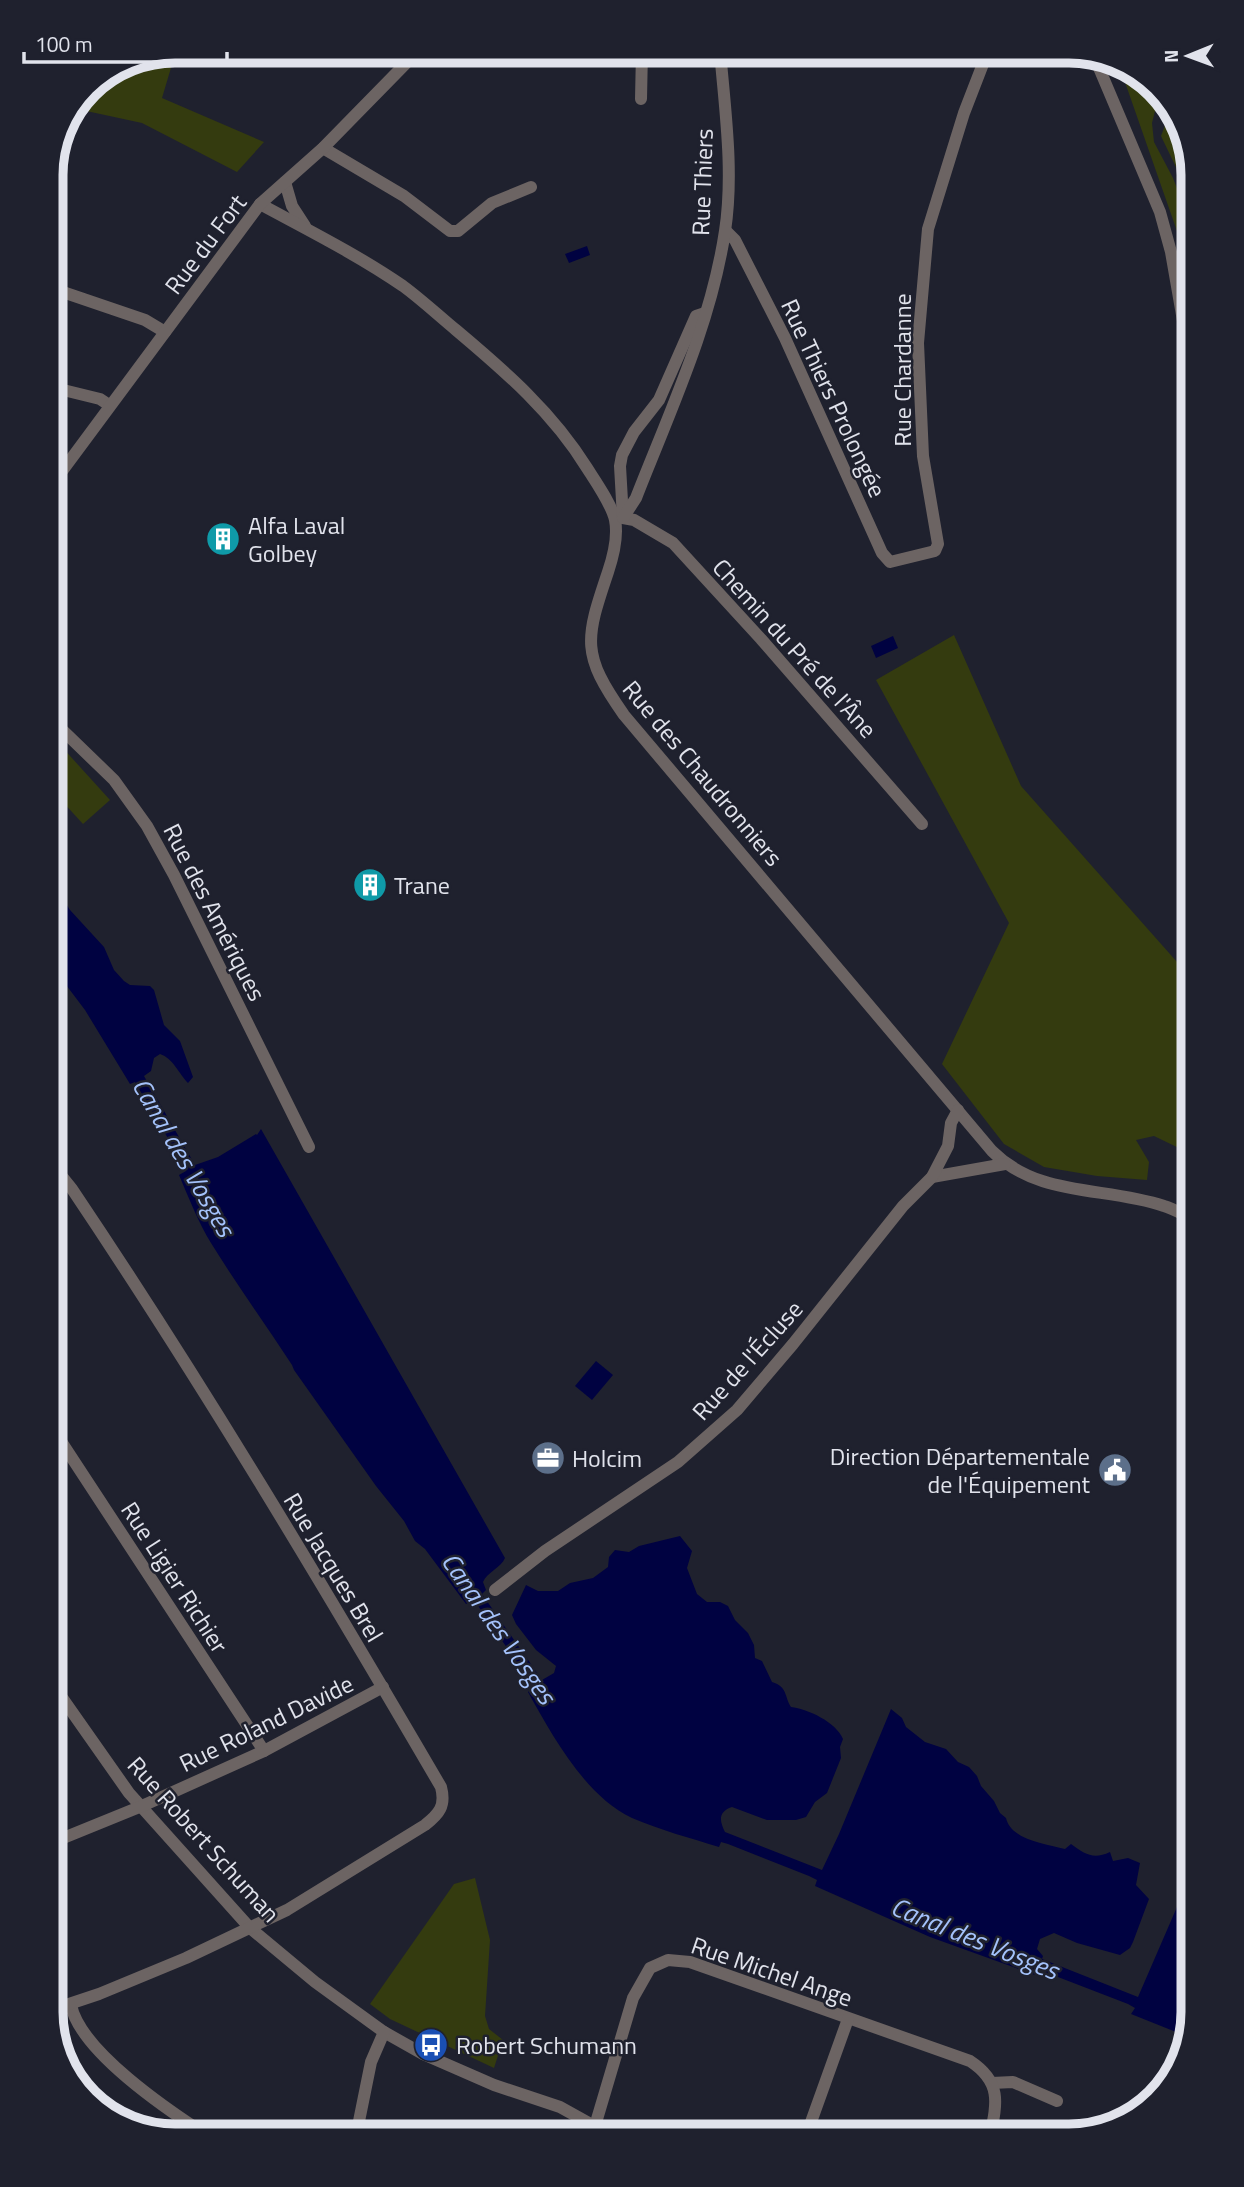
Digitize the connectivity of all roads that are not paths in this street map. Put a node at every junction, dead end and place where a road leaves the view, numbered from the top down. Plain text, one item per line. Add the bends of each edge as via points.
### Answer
1 (406, 63) edge
2 (642, 63) edge
3 (721, 63) edge
4 (983, 63) edge
5 (1098, 67) edge
6 (641, 99) dead end
7 (323, 148) junction
8 (285, 182) junction
9 (531, 187) dead end
10 (260, 204) junction
11 (307, 229) junction
12 (726, 231) junction
13 (63, 292) edge
14 (1181, 309) edge
15 (705, 313) junction
16 (165, 332) junction
17 (63, 390) edge
18 (109, 405) junction
19 (63, 469) edge
20 (619, 518) junction
21 (915, 557) joint
22 (63, 731) edge
23 (922, 824) dead end
24 (958, 1110) junction
25 (309, 1147) dead end
26 (1005, 1164) junction
27 (932, 1177) junction
28 (63, 1178) edge
29 (1181, 1213) edge
30 (63, 1456) edge
31 (495, 1590) dead end
32 (383, 1687) junction
33 (63, 1699) edge
34 (264, 1751) junction
35 (142, 1806) junction
36 (63, 1838) edge
37 (250, 1928) junction
38 (71, 2005) junction
39 (63, 2007) edge
40 (848, 2019) junction
41 (384, 2032) junction
42 (992, 2083) junction
43 (1057, 2101) dead end
44 (189, 2124) edge
45 (358, 2124) edge
46 (583, 2124) edge
47 (596, 2124) edge
48 (810, 2124) edge
49 (993, 2124) edge

1 - 7 street, Rue du Fort
2 - 6 street
3 - 12 street, Rue Thiers via 727,134
4 - 21 street, Rue Chardanne via 928,229 918,343 923,456 938,544 935,551
5 - 14 street via 1160,212
7 - 8 street, Rue du Fort
7 - 9 street via 404,196 450,231 458,231 492,203
8 - 10 street, Rue du Fort
8 - 11 street via 292,206
10 - 11 street
10 - 16 street, Rue du Fort
11 - 20 street via 403,287 500,367 574,447
12 - 15 street, Rue Thiers
12 - 21 street, Rue Thiers Prolongée via 735,240 785,338 882,553 890,562
13 - 16 street via 145,320
15 - 20 street, Rue Thiers via 636,498
15 - 20 street, Rue Thiers via 696,316 659,400 622,455
16 - 18 street, Rue du Fort
17 - 18 street
18 - 19 street, Rue du Fort
20 - 23 street, Chemin du Pré de l'Âne via 652,528 673,543
20 - 24 street, Rue des Chaudronniers via 611,562 590,626 594,664 604,687
22 - 25 street, Rue des Amériques via 114,780 147,825
24 - 26 street, Rue des Chaudronniers
24 - 27 street, Rue de l'Écluse
26 - 27 street
26 - 29 street, Rue des Chaudronniers via 1044,1183 1163,1205
27 - 31 street, Rue de l'Écluse via 903,1206 737,1410 678,1462
28 - 32 street, Rue Jacques Brel via 142,1294
30 - 34 street, Rue Ligier Richier
32 - 34 street, Rue Roland Davide
32 - 37 street, Rue Jacques Brel via 441,1787 442,1808 425,1825 372,1859
33 - 35 street, Rue Robert Schuman
34 - 35 street, Rue Roland Davide
35 - 36 street, Rue Roland Davide
35 - 37 street, Rue Robert Schuman
37 - 38 street
37 - 41 street, Rue Robert Schuman
38 - 39 street
38 - 44 street via 79,2027 119,2070
40 - 42 street, Rue Michel Ange via 970,2061
40 - 47 street, Rue Michel Ange via 690,1962 668,1960 650,1968 633,1998
40 - 48 street
41 - 45 street via 371,2062
41 - 46 street, Rue Robert Schuman via 451,2067 560,2107
42 - 43 street via 1013,2082
42 - 49 street via 997,2104

